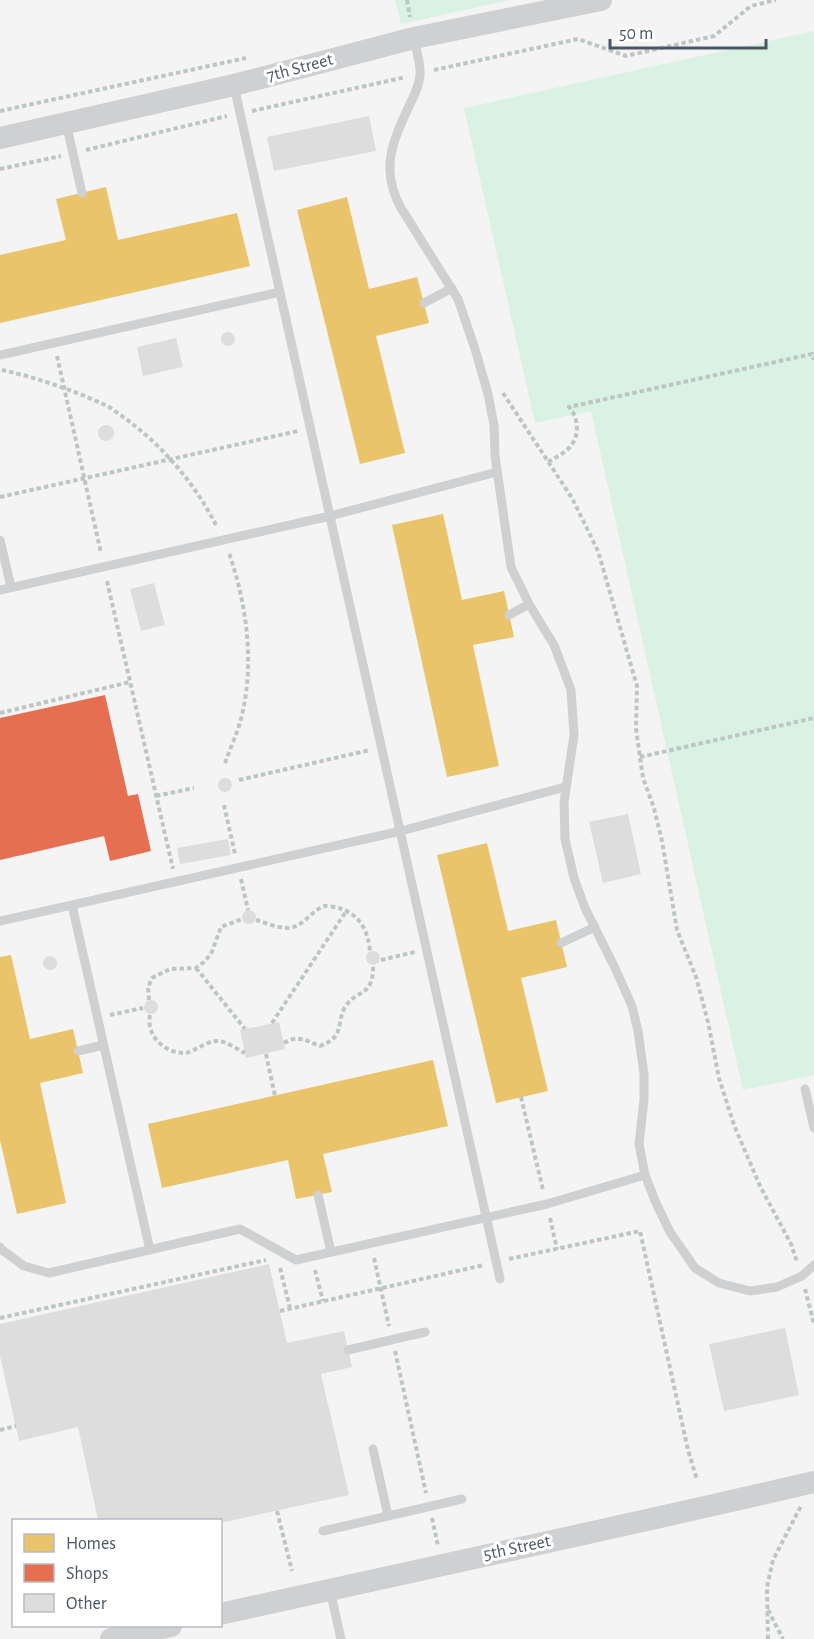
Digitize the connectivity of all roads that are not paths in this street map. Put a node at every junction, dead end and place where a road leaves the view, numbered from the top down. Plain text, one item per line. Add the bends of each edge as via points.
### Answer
1 (601, 0) edge
2 (414, 39) junction
3 (234, 85) junction
4 (66, 123) junction
5 (0, 138) edge
6 (82, 193) dead end
7 (452, 288) junction
8 (280, 292) junction
9 (424, 303) dead end
10 (0, 355) edge
11 (497, 472) junction
12 (330, 516) junction
13 (0, 540) edge
14 (11, 587) junction
15 (0, 590) edge
16 (529, 604) junction
17 (509, 615) dead end
18 (565, 788) junction
19 (401, 831) junction
20 (72, 905) junction
21 (0, 921) edge
22 (595, 927) junction
23 (561, 943) dead end
24 (103, 1045) junction
25 (78, 1051) dead end
26 (805, 1089) dead end
27 (814, 1128) edge
28 (645, 1175) junction
29 (318, 1195) dead end
30 (487, 1218) junction
31 (0, 1247) edge
32 (150, 1250) junction
33 (331, 1252) junction
34 (814, 1265) edge
35 (500, 1279) dead end
36 (424, 1332) dead end
37 (348, 1350) dead end
38 (373, 1449) dead end
39 (814, 1482) edge
40 (462, 1499) dead end
41 (388, 1516) junction
42 (323, 1531) dead end
43 (330, 1590) junction
44 (222, 1614) edge
45 (166, 1627) edge
46 (111, 1639) edge
47 (342, 1639) edge

1 - 2 street, 7th Street
2 - 3 street, 7th Street
2 - 7 lane via 420,73 417,92 393,144 390,179 401,208
3 - 4 street, 7th Street
3 - 8 lane
4 - 5 street, 7th Street
4 - 6 lane
7 - 9 lane
7 - 11 lane via 488,394
8 - 10 lane
8 - 12 lane
11 - 12 lane
11 - 16 lane via 511,567
12 - 14 lane
12 - 19 lane
13 - 14 lane
14 - 15 lane
16 - 17 lane
16 - 18 lane via 554,645 571,690 574,735
18 - 19 lane
18 - 22 lane via 565,839 574,878
19 - 20 lane
19 - 30 lane
20 - 21 lane
20 - 24 lane
22 - 23 lane
22 - 28 lane via 632,1006 638,1031 644,1074 639,1144
24 - 25 lane
24 - 32 lane
26 - 27 lane
28 - 30 lane
28 - 34 lane via 670,1232 695,1268 719,1283 750,1291 777,1287 802,1276
29 - 33 lane
30 - 33 lane
30 - 35 lane
31 - 32 lane via 24,1266 49,1273
32 - 33 lane via 240,1229 296,1260
36 - 37 lane
38 - 41 lane
39 - 43 street, 5th Street
40 - 41 lane
41 - 42 lane
43 - 44 street, 5th Street
43 - 47 lane
45 - 46 street

